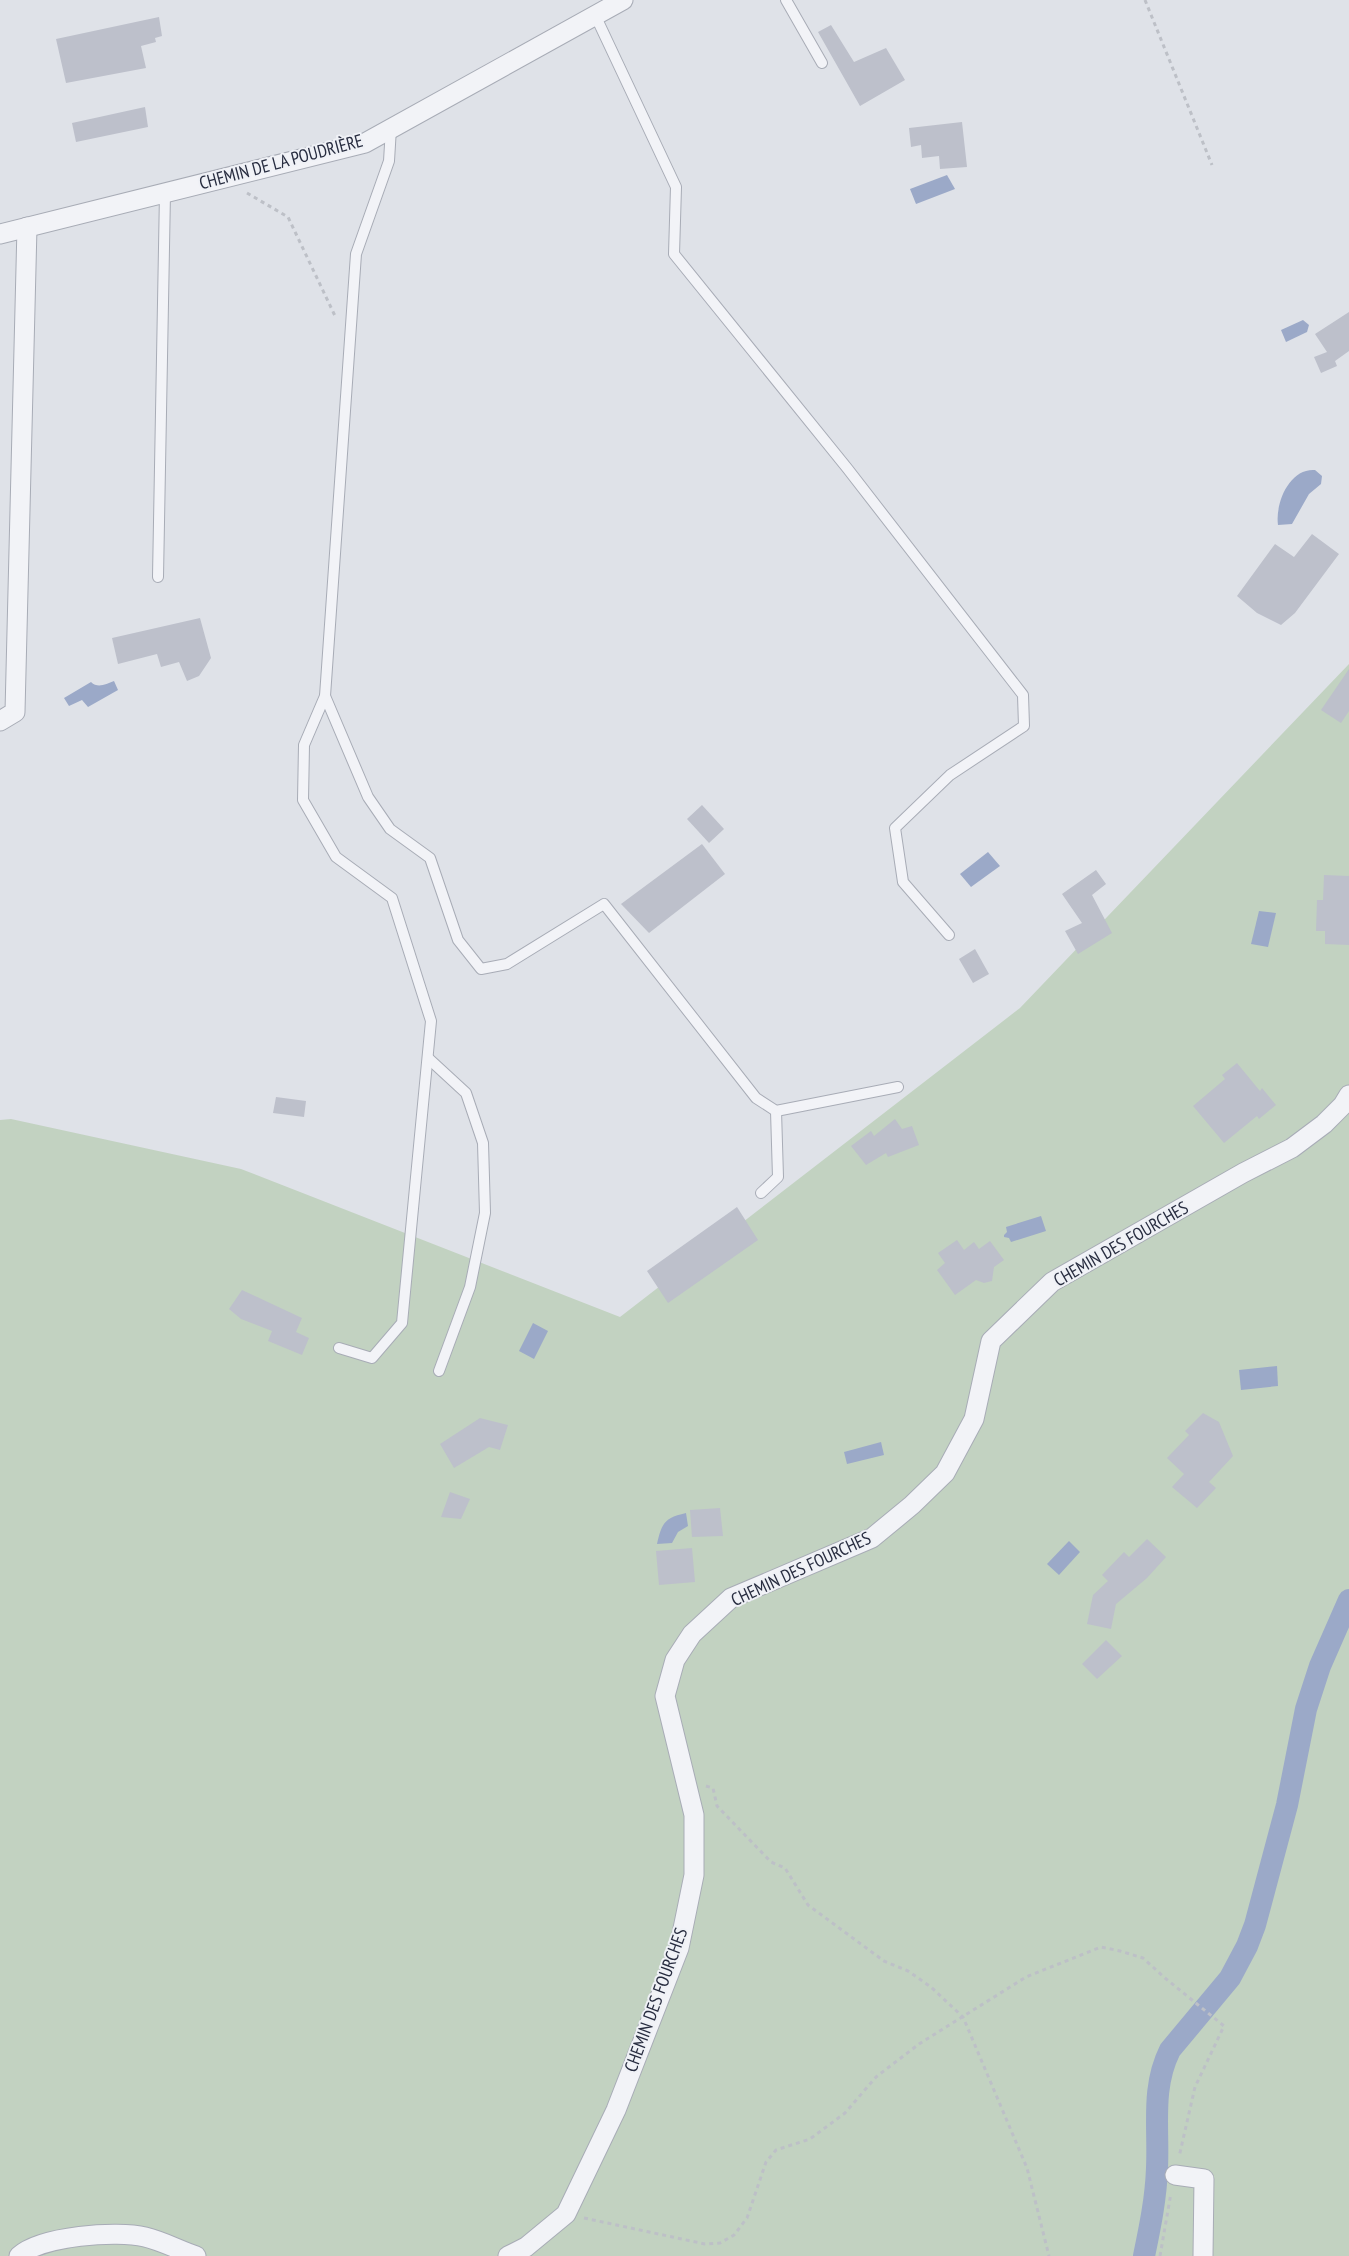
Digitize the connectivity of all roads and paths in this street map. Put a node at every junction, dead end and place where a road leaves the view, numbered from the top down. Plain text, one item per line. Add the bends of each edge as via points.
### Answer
1 (623, 0) edge
2 (786, 0) edge
3 (1145, 0) edge
4 (596, 17) junction
5 (822, 62) dead end
6 (391, 128) junction
7 (1212, 165) dead end
8 (223, 178) junction
9 (166, 192) junction
10 (28, 227) junction
11 (0, 234) edge
12 (349, 345) junction
13 (158, 577) dead end
14 (325, 696) junction
15 (0, 721) edge
16 (949, 935) dead end
17 (428, 1058) junction
18 (898, 1087) dead end
19 (1349, 1095) edge
20 (776, 1111) junction
21 (761, 1193) dead end
22 (340, 1348) dead end
23 (439, 1371) dead end
24 (686, 1780) junction
25 (963, 2017) junction
26 (1175, 2175) junction
27 (566, 2214) junction
28 (19, 2256) edge
29 (196, 2256) edge
30 (508, 2256) edge
31 (1049, 2256) edge
32 (1160, 2256) edge
33 (1203, 2256) edge

1 - 4 street, CHEMIN DE LA POUDRIÈRE
2 - 5 lane
3 - 7 path
4 - 6 street, CHEMIN DE LA POUDRIÈRE
4 - 16 lane via 676,187 674,254 1023,695 1024,726 950,775 895,828 903,882
6 - 8 street, CHEMIN DE LA POUDRIÈRE via 365,143
6 - 12 lane via 389,161 356,254
8 - 9 street, CHEMIN DE LA POUDRIÈRE
8 - 12 path via 288,218
9 - 10 street, CHEMIN DE LA POUDRIÈRE
9 - 13 lane
10 - 11 street, CHEMIN DE LA POUDRIÈRE
10 - 15 street via 15,712
12 - 14 lane
14 - 17 lane via 304,745 304,800 336,857 392,898 431,1021
14 - 20 lane via 368,797 390,828 430,858 458,940 481,969 507,964 604,904 756,1098
17 - 22 lane via 402,1323 372,1358
17 - 23 lane via 466,1094 483,1143 485,1213 470,1287
18 - 20 lane
19 - 24 street, CHEMIN DES FOURCHES via 1324,1124 1292,1148 1052,1282 991,1342 974,1420 945,1473 872,1538 731,1598 692,1634 676,1660 666,1696
20 - 21 lane via 778,1176
24 - 25 path via 713,1788 717,1806 771,1862 785,1868 808,1904 884,1961 908,1971 931,1987
24 - 27 street, CHEMIN DES FOURCHES via 694,1815 694,1875 679,1948 616,2110
25 - 26 path via 1026,1977 1100,1947 1143,1958 1224,2026 1195,2088
25 - 27 path via 919,2044 876,2077 845,2112 810,2139 776,2150 766,2162 747,2218 734,2235 720,2243 704,2244
25 - 31 path via 1027,2168
26 - 32 path
26 - 33 street via 1204,2179
27 - 30 street, CHEMIN DES FOURCHES via 526,2247
28 - 29 street via 53,2242 102,2233 145,2237

